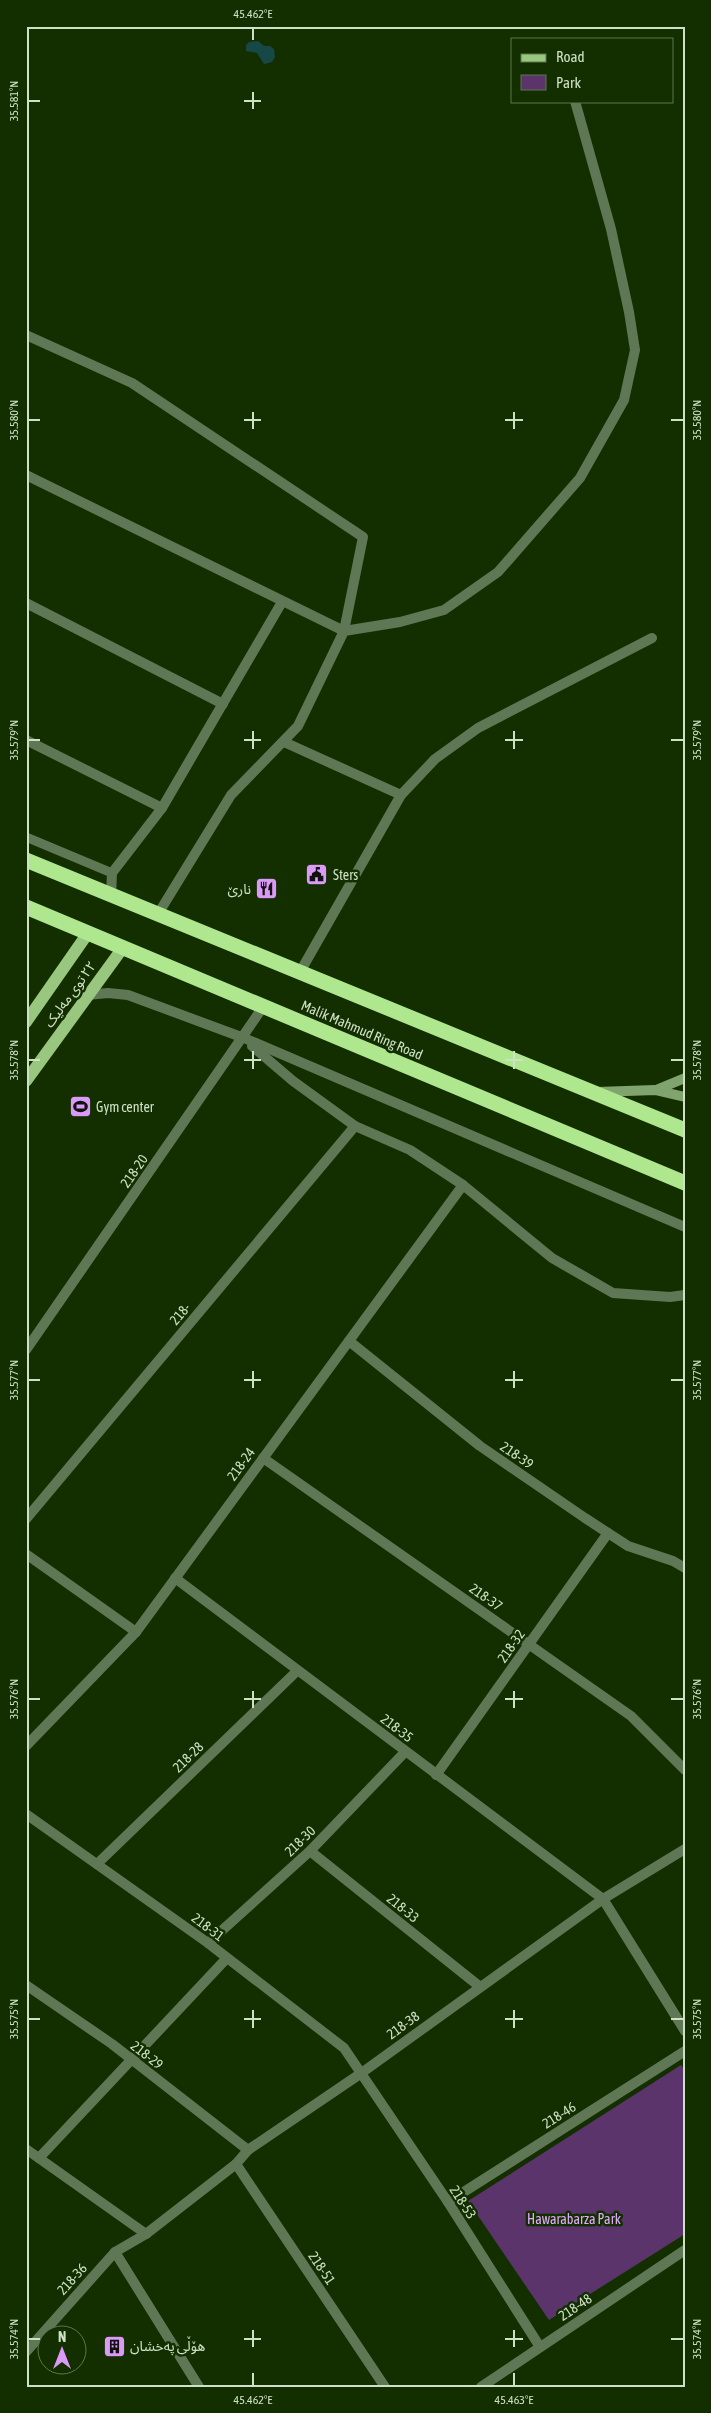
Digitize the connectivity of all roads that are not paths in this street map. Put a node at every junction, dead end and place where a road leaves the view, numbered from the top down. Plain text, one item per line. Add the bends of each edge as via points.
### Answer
1 (575, 102) edge
2 (26, 335) edge
3 (26, 475) edge
4 (282, 602) junction
5 (26, 603) edge
6 (344, 632) junction
7 (652, 638) dead end
8 (223, 704) junction
9 (26, 740) edge
10 (284, 742) junction
11 (401, 795) junction
12 (162, 808) junction
13 (26, 837) edge
14 (26, 860) edge
15 (112, 873) junction
16 (111, 896) junction
17 (26, 907) edge
18 (158, 914) junction
19 (88, 933) junction
20 (122, 949) junction
21 (300, 972) junction
22 (87, 995) junction
23 (263, 1007) junction
24 (26, 1022) edge
25 (244, 1038) junction
26 (685, 1078) edge
27 (26, 1082) edge
28 (656, 1090) junction
29 (596, 1092) junction
30 (685, 1097) edge
31 (355, 1126) junction
32 (685, 1130) edge
33 (685, 1184) edge
34 (463, 1185) junction
35 (685, 1227) edge
36 (685, 1295) edge
37 (349, 1341) junction
38 (26, 1350) edge
39 (263, 1458) junction
40 (26, 1519) edge
41 (608, 1533) junction
42 (26, 1554) edge
43 (685, 1568) edge
44 (175, 1578) junction
45 (136, 1632) junction
46 (529, 1644) junction
47 (297, 1671) junction
48 (26, 1746) edge
49 (405, 1752) junction
50 (685, 1770) edge
51 (436, 1775) junction
52 (26, 1814) edge
53 (685, 1849) edge
54 (310, 1851) junction
55 (97, 1864) junction
56 (603, 1899) junction
57 (208, 1943) junction
58 (226, 1959) junction
59 (26, 1984) edge
60 (479, 1986) junction
61 (685, 2030) edge
62 (685, 2052) edge
63 (130, 2059) junction
64 (360, 2074) junction
65 (26, 2149) edge
66 (248, 2150) junction
67 (38, 2158) junction
68 (236, 2164) junction
69 (448, 2202) junction
70 (146, 2234) junction
71 (685, 2250) edge
72 (115, 2252) junction
73 (540, 2347) junction
74 (26, 2352) edge
75 (199, 2387) edge
76 (385, 2387) edge
77 (480, 2387) edge

1 - 6 street via 611,229 629,312 635,350 624,400 580,478 498,572 444,610
2 - 6 street via 132,383 363,536
3 - 4 street
4 - 6 street
4 - 8 street
5 - 8 street
6 - 10 street via 298,726
7 - 11 street via 478,728 435,759
8 - 12 street
9 - 12 street
10 - 11 street
10 - 18 street via 231,794
11 - 21 street
12 - 15 street
13 - 15 lane
14 - 16 highway
15 - 16 street
16 - 18 highway
17 - 19 highway, Malik Mahmud Ring Road
18 - 21 highway
19 - 20 highway, Malik Mahmud Ring Road
19 - 24 main road, ٢٢ توی مەلیک
20 - 22 main road, ٢٢ توی مەلیک
20 - 23 highway, Malik Mahmud Ring Road
21 - 29 highway
22 - 25 street via 128,995
22 - 27 main road, ٢٢ توی مەلیک
23 - 25 street, 218-20
23 - 33 highway, Malik Mahmud Ring Road
25 - 31 street via 294,1081
25 - 35 street
25 - 38 street, 218-20
26 - 28 main road
28 - 29 main road
28 - 30 main road
29 - 32 highway
31 - 34 street via 410,1150
31 - 40 street, 218-
34 - 36 street via 552,1258 613,1293
34 - 37 street, 218-24
37 - 39 street, 218-24
37 - 41 street, 218-39 via 480,1446
39 - 44 street, 218-24
39 - 46 street, 218-37
41 - 43 street, 218-39 via 628,1546 674,1561
41 - 46 street, 218-32
42 - 45 street
44 - 45 street, 218-24
44 - 47 street, 218-35
45 - 48 street, 218-24
46 - 50 street, 218-37 via 631,1716
46 - 51 street, 218-32
47 - 49 street, 218-35
47 - 55 street, 218-28
49 - 51 street, 218-35
49 - 54 street, 218-30
51 - 56 street, 218-35
52 - 55 street, 218-31
53 - 56 street, 218-38
54 - 57 street, 218-30
54 - 60 street, 218-33
55 - 57 street, 218-31
56 - 60 street, 218-38
56 - 61 street
57 - 58 street, 218-31
58 - 63 street
58 - 64 street, 218-31 via 344,2048
59 - 63 street, 218-29
60 - 64 street, 218-38
62 - 69 street, 218-46
63 - 66 street, 218-29
63 - 67 street
64 - 66 street, 218-38
64 - 69 street, 218-53
65 - 67 street
66 - 68 street, 218-38
67 - 70 street
68 - 70 street, 218-38
68 - 76 street, 218-51
69 - 73 street, 218-53
70 - 72 street, 218-36
71 - 73 street, 218-48
72 - 74 street, 218-36
72 - 75 street
73 - 77 street, 218-48

